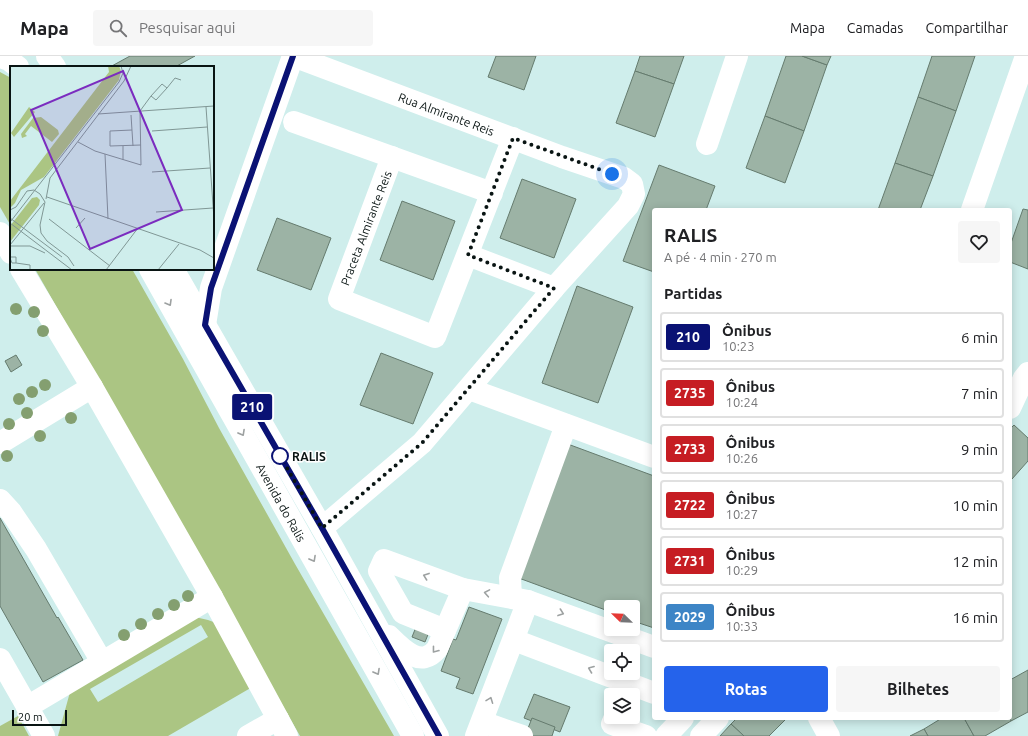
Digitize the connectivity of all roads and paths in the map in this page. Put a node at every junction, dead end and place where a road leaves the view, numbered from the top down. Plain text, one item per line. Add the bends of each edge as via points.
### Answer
1 (47, 56) edge
2 (293, 56) edge
3 (737, 56) edge
4 (1026, 56) edge
5 (0, 57) edge
6 (17, 66) edge
7 (54, 66) edge
8 (294, 122) dead end
9 (513, 138) junction
10 (707, 144) dead end
11 (392, 157) junction
12 (492, 193) junction
13 (973, 208) edge
14 (220, 248) edge
15 (468, 255) junction
16 (21, 270) edge
17 (151, 270) edge
18 (174, 270) edge
19 (554, 288) junction
20 (205, 325) junction
21 (1027, 379) edge
22 (92, 388) junction
23 (469, 389) junction
24 (1012, 405) edge
25 (566, 425) junction
26 (0, 443) edge
27 (652, 456) edge
28 (0, 500) edge
29 (322, 528) junction
30 (462, 589) junction
31 (212, 597) junction
32 (519, 599) junction
33 (373, 619) junction
34 (445, 630) junction
35 (514, 640) junction
36 (652, 646) edge
37 (0, 659) edge
38 (102, 662) junction
39 (7, 687) edge
40 (624, 688) edge
41 (640, 691) edge
42 (652, 693) edge
43 (27, 707) junction
44 (681, 720) edge
45 (716, 720) edge
46 (820, 720) edge
47 (834, 720) edge
48 (612, 724) edge
49 (283, 727) edge
50 (479, 729) edge
51 (44, 736) edge
52 (248, 736) edge
53 (413, 736) edge
54 (438, 736) edge
55 (522, 736) edge
56 (646, 736) edge
57 (666, 736) edge
58 (701, 736) edge
59 (829, 736) edge
60 (843, 736) edge

1 - 7 street
2 - 9 street, Rua Almirante Reis
2 - 14 street
3 - 10 street
4 - 13 street
5 - 6 street
8 - 11 street, Praceta Almirante Reis
9 - 12 street, Praceta Almirante Reis
9 - 19 street, Rua Almirante Reis via 624,178 632,184 634,194 628,206
11 - 12 street, Praceta Almirante Reis
11 - 15 street, Praceta Almirante Reis via 339,299 435,337
12 - 15 street, Praceta Almirante Reis
14 - 20 street
15 - 19 street
16 - 22 street
17 -> 53 street, Avenida do Ralis
18 - 20 street, Avenida do Ralis
19 - 23 street, Rua Almirante Reis
20 - 29 street, Avenida do Ralis
21 - 24 street
22 - 26 street
22 - 31 street
23 - 25 street
23 - 29 street, Rua Almirante Reis via 422,443
25 - 27 street
25 - 32 street via 510,578
28 - 38 street via 36,549
29 - 33 street, Avenida do Ralis
32 -> 30 street
30 - 34 street
30 -> 34 street via 384,560 379,571 403,613
31 - 38 street
31 - 49 street
32 - 35 street
32 -> 36 street
34 -> 33 street via 438,649 433,654 426,657 411,655
33 - 54 street, Avenida do Ralis
40 -> 35 street
50 -> 35 street
37 - 39 street
38 - 43 street
39 - 43 street
41 - 42 street
43 - 51 street
44 - 57 street
45 - 58 street
46 - 59 street
47 - 60 street
48 - 56 street
49 - 52 street
50 - 55 street

